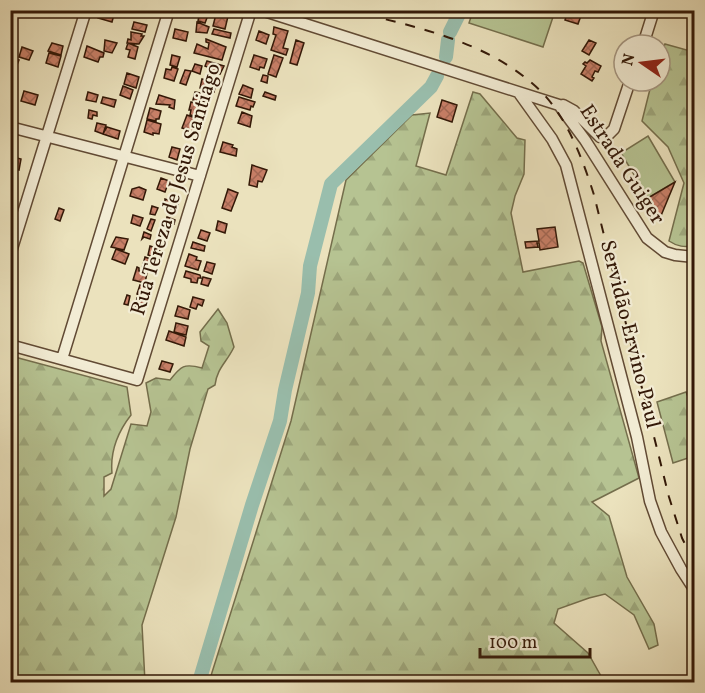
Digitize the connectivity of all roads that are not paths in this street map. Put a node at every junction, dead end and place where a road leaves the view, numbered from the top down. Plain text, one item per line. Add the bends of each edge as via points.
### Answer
1 (86, 10) edge
2 (169, 10) edge
3 (250, 10) edge
4 (261, 10) edge
5 (654, 10) edge
6 (647, 33) edge
7 (519, 93) junction
8 (626, 93) edge
9 (559, 105) junction
10 (10, 127) edge
11 (47, 136) junction
12 (124, 156) junction
13 (200, 176) junction
14 (10, 255) edge
15 (694, 256) edge
16 (10, 345) edge
17 (62, 359) junction
18 (694, 589) edge

1 - 11 street
2 - 12 street
3 - 13 street, Rua Tereza de Jesus Santiago
4 - 7 street, Estrada Guiger
5 - 6 street
7 - 9 street, Estrada Guiger
7 - 18 street, Servidão Ervino Paul via 552,138 566,165 650,501 661,532
8 - 9 street via 614,129 606,137 600,137 574,111
9 - 15 street, Estrada Guiger via 647,238 665,252
10 - 11 street
11 - 12 street
11 - 14 street
12 - 13 street
12 - 17 street
13 - 17 street, Rua Tereza de Jesus Santiago via 137,380
16 - 17 street

